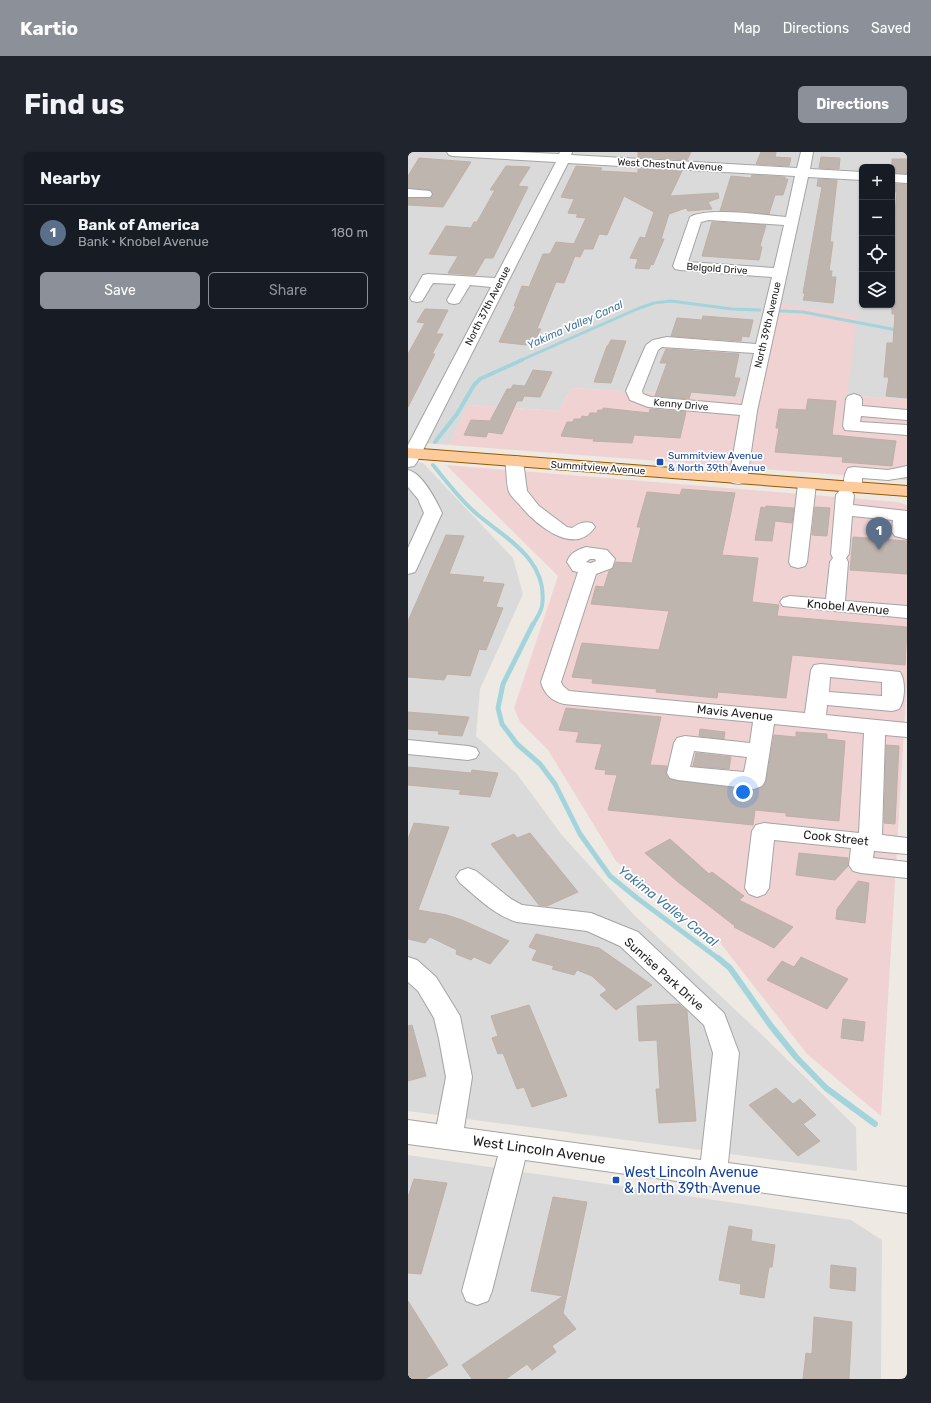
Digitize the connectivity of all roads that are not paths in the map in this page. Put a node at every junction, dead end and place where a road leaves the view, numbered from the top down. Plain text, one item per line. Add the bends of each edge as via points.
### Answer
1 (453, 152) edge
2 (807, 152) edge
3 (565, 155) edge
4 (802, 173) junction
5 (859, 176) edge
6 (895, 178) edge
7 (907, 179) edge
8 (408, 193) edge
9 (425, 194) dead end
10 (791, 221) junction
11 (780, 273) junction
12 (465, 281) junction
13 (500, 283) junction
14 (417, 298) dead end
15 (454, 300) dead end
16 (763, 349) junction
17 (749, 411) junction
18 (907, 415) edge
19 (907, 430) edge
20 (409, 456) edge
21 (514, 461) junction
22 (907, 472) edge
23 (408, 475) edge
24 (738, 479) junction
25 (806, 484) junction
26 (849, 487) junction
27 (907, 491) edge
28 (843, 517) junction
29 (904, 531) edge
30 (798, 562) dead end
31 (408, 568) edge
32 (790, 602) dead end
33 (835, 606) junction
34 (907, 612) edge
35 (818, 698) dead end
36 (765, 716) junction
37 (815, 721) junction
38 (875, 727) junction
39 (907, 730) edge
40 (408, 748) edge
41 (759, 751) dead end
42 (468, 754) dead end
43 (866, 841) junction
44 (907, 846) edge
45 (907, 870) edge
46 (468, 877) dead end
47 (757, 888) dead end
48 (408, 967) edge
49 (408, 1132) edge
50 (448, 1137) junction
51 (514, 1147) junction
52 (713, 1175) junction
53 (907, 1200) edge
54 (477, 1291) dead end

1 - 3 street, West Chestnut Avenue
2 - 4 street, North 39th Avenue
3 - 4 street, West Chestnut Avenue
3 - 13 street, North 37th Avenue
4 - 5 street, West Chestnut Avenue
4 - 10 street, North 39th Avenue
6 - 7 street
8 - 9 street
10 - 11 street, North 39th Avenue
10 - 11 street, Belgold Drive via 709,216 697,218 680,266
11 - 16 street, North 39th Avenue
12 - 13 street
12 - 14 street via 428,278
12 - 15 street
13 - 20 street, North 37th Avenue
16 - 17 street, North 39th Avenue
16 - 17 street, Kenny Drive via 658,343 651,348 634,392 636,397 648,402
17 - 24 street, North 39th Avenue
18 - 19 street via 854,405 852,426
20 - 21 main road, Summitview Avenue
21 - 24 main road, Summitview Avenue
21 - 36 street, Mavis Avenue via 518,492 533,510 562,532 580,530 585,562 551,682 556,692 564,697
22 - 26 street via 854,472
23 - 31 street via 426,498 433,513
24 - 25 main road, Summitview Avenue
25 - 26 main road, Summitview Avenue
25 - 30 street
26 - 27 main road, Summitview Avenue
26 - 28 street
28 - 29 street
28 - 33 street
32 - 33 street, Knobel Avenue
33 - 34 street, Knobel Avenue
35 - 37 street
36 - 37 street, Mavis Avenue
36 - 41 street
37 - 38 street, Mavis Avenue
38 - 39 street, Mavis Avenue
38 - 43 street
40 - 42 street
43 - 44 street, Cook Street
43 - 45 street via 861,865
43 - 47 street, Cook Street via 764,831
46 - 52 street, Sunrise Park Drive via 502,905 518,913 591,922 629,939 716,1020 726,1053
48 - 50 street via 427,984 447,1016 458,1077
49 - 50 street, West Lincoln Avenue
50 - 51 street, West Lincoln Avenue
51 - 52 street, West Lincoln Avenue
51 - 54 street
52 - 53 street, West Lincoln Avenue

